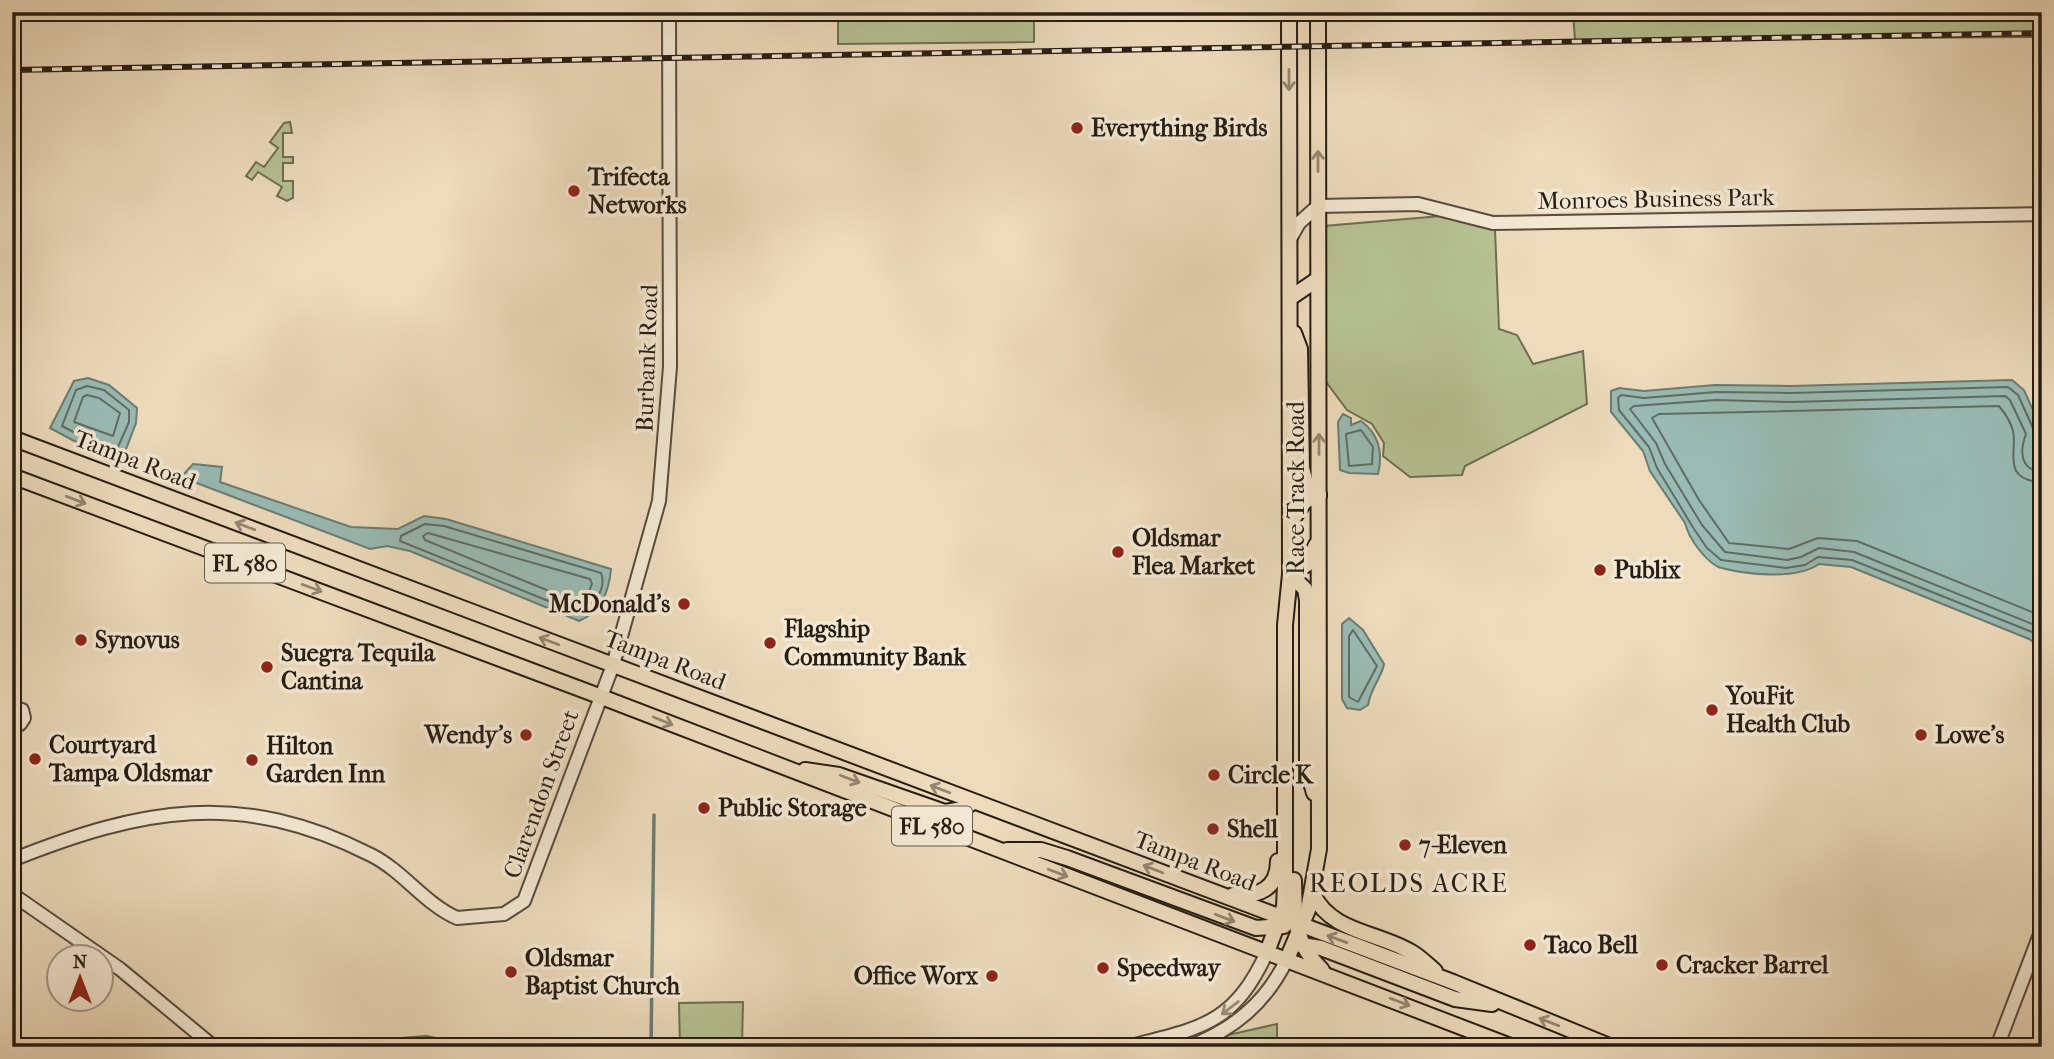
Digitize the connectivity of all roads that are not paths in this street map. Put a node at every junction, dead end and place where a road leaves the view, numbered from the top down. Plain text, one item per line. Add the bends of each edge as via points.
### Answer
1 (669, 12) edge
2 (1289, 12) edge
3 (1318, 12) edge
4 (1318, 206) junction
5 (2042, 214) edge
6 (1290, 239) junction
7 (1318, 279) junction
8 (1290, 298) junction
9 (1290, 322) junction
10 (13, 442) edge
11 (12, 476) edge
12 (1319, 495) junction
13 (1290, 524) junction
14 (1319, 540) junction
15 (1290, 574) junction
16 (1285, 625) junction
17 (613, 665) junction
18 (599, 696) junction
19 (12, 707) edge
20 (12, 724) edge
21 (783, 768) junction
22 (973, 802) junction
23 (1319, 815) junction
24 (998, 850) junction
25 (12, 860) edge
26 (1217, 893) junction
27 (12, 894) edge
28 (1313, 894) junction
29 (1293, 929) junction
30 (2042, 929) edge
31 (1267, 952) junction
32 (1287, 959) junction
33 (1325, 974) junction
34 (1444, 978) junction
35 (1510, 1007) junction
36 (1166, 1042) edge
37 (214, 1047) edge
38 (1126, 1047) edge
39 (1188, 1047) edge
40 (1513, 1047) edge
41 (1612, 1047) edge
42 (1997, 1047) edge

1 - 17 street, Burbank Road via 666,443 654,523
2 -> 6 main road, Race Track Road
4 -> 3 main road, Race Track Road
4 - 5 street, Monroes Business Park via 1418,204 1493,223
4 - 6 street
4 - 7 main road, Race Track Road
6 - 8 main road, Race Track Road
7 - 8 main road
12 -> 7 main road, Race Track Road
8 - 9 main road, Race Track Road
9 - 12 main road via 1300,349 1302,468 1306,484
9 - 13 main road, Race Track Road
17 -> 10 main road, Tampa Road / FL 580
11 -> 18 main road, FL 580
12 - 13 main road via 1305,501
12 - 14 main road, Race Track Road
13 - 15 main road, Race Track Road
14 - 15 main road via 1306,565
14 - 23 main road, Race Track Road
15 - 16 main road, Race Track Road
15 - 23 main road via 1305,589 1307,600 1307,769
15 - 29 main road
16 - 26 main road via 1277,667 1278,869 1270,887 1258,894
16 - 29 main road, Race Track Road via 1285,885
17 - 18 street, Burbank Road
22 -> 17 main road, Tampa Road / FL 580
18 -> 21 main road, FL 580
18 - 25 street, Clarendon Street via 526,897 504,914 457,918 374,856 293,822 252,816 158,815 109,825
19 - 20 street via 22,710 24,718 20,724
21 -> 22 main road via 839,775 945,812
21 - 24 main road, FL 580
26 -> 22 main road, Tampa Road / FL 580
23 - 28 main road, Race Track Road
24 -> 29 main road via 1041,850 1243,925
24 -> 31 main road, FL 580
26 - 29 main road, Tampa Road / FL 580
27 - 37 street via 120,970
28 - 29 main road, Race Track Road
28 - 34 main road via 1332,920 1413,953
29 - 31 main road
29 - 31 main road, Race Track Road
29 - 32 main road, Race Track Road
29 - 33 main road
34 -> 29 main road, FL 580
29 - 35 main road via 1321,948 1455,999
30 - 42 street
31 - 32 main road, FL 580
31 -> 36 street via 1251,985 1230,1010
32 - 33 main road, FL 580
32 - 39 street via 1275,983 1243,1017
33 -> 40 main road, FL 580
34 - 35 main road, FL 580
41 -> 35 main road, FL 580
36 - 38 street

